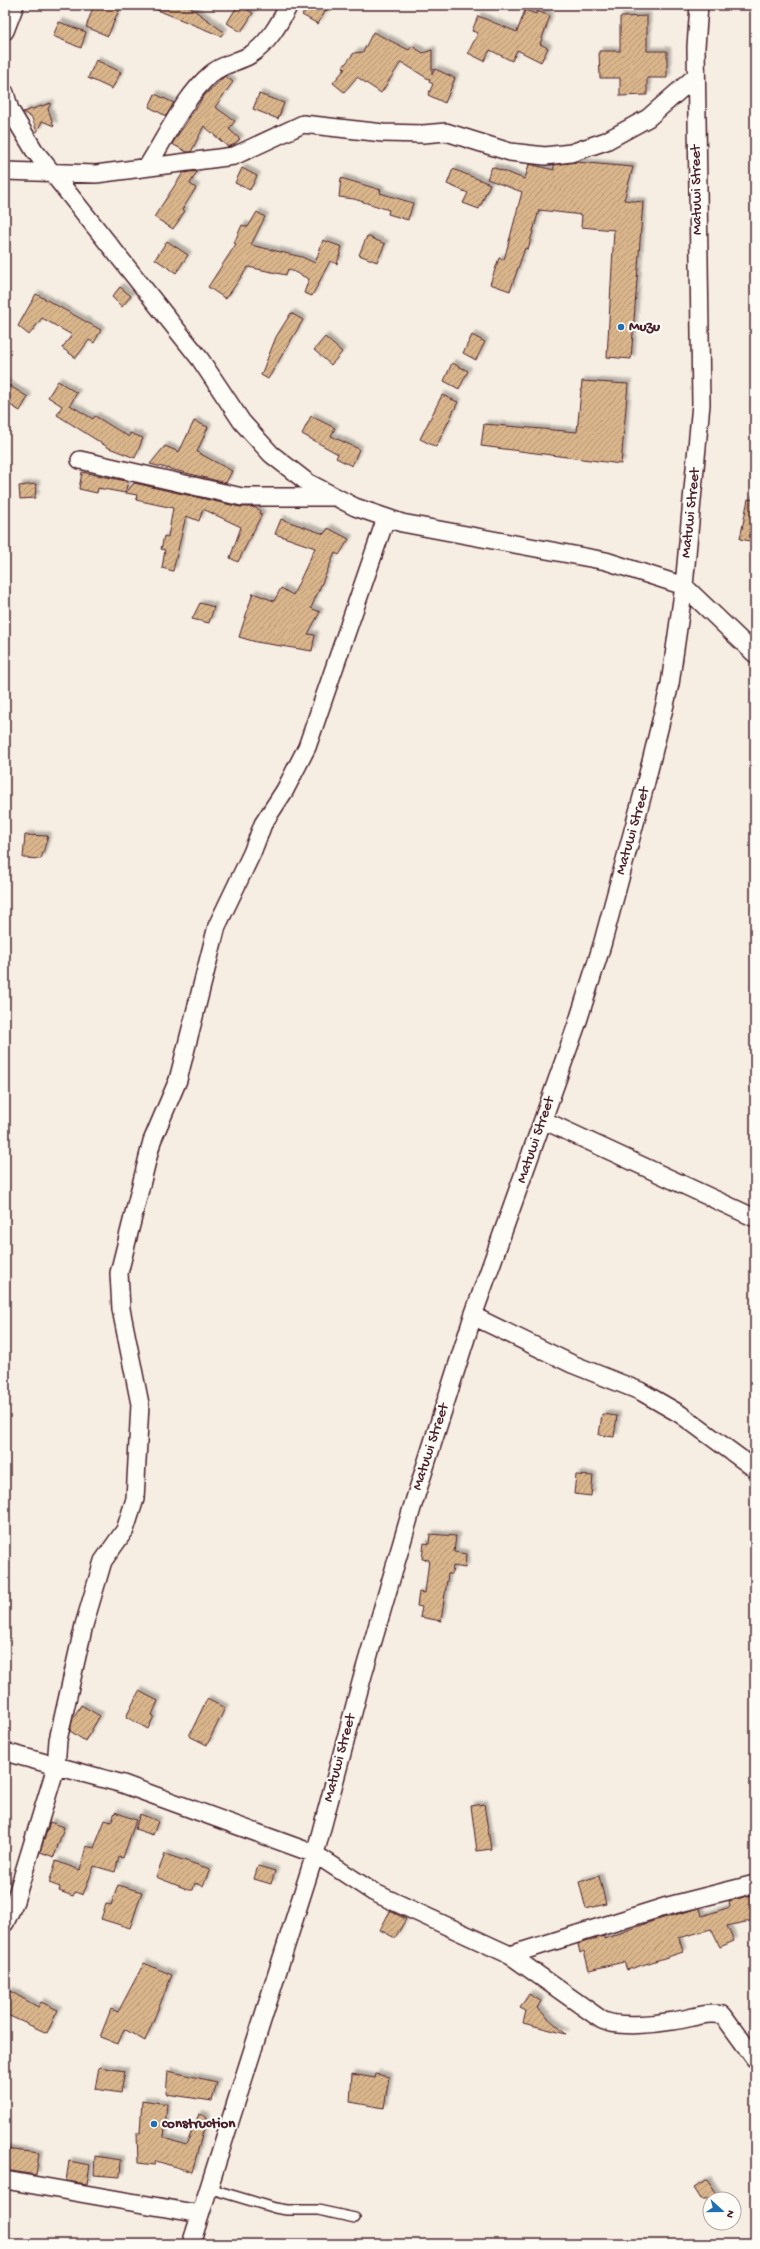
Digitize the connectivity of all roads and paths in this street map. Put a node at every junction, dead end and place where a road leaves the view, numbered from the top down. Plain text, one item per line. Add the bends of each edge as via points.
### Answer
1 (15, 5) edge
2 (289, 5) edge
3 (699, 5) edge
4 (5, 31) edge
5 (696, 76) junction
6 (5, 93) edge
7 (147, 167) junction
8 (5, 171) edge
9 (54, 173) junction
10 (80, 460) dead end
11 (335, 496) junction
12 (386, 518) junction
13 (684, 586) junction
14 (755, 654) edge
15 (543, 1120) junction
16 (755, 1218) edge
17 (473, 1316) junction
18 (755, 1468) edge
19 (5, 1752) edge
20 (56, 1767) junction
21 (315, 1854) junction
22 (755, 1884) edge
23 (5, 1923) edge
24 (510, 1955) junction
25 (755, 2058) edge
26 (5, 2180) edge
27 (208, 2188) junction
28 (200, 2214) junction
29 (355, 2218) dead end
30 (191, 2244) edge

1 - 4 street
2 - 7 street via 268,39 250,55 212,73 195,91
3 - 5 street, Matuwi Street
5 - 7 street via 648,118 606,141 571,153 527,155 446,132 383,132 303,124 234,156
5 - 13 street, Matuwi Street via 701,404
6 - 9 street via 10,110 34,150
7 - 9 street via 96,174
8 - 9 street
9 - 11 street via 200,359 242,422 271,454 307,482
10 - 11 street via 242,497
11 - 12 street via 355,507
12 - 13 street via 606,561
12 - 20 street via 307,747 285,790 263,824 217,926 178,1080 152,1141 119,1273 122,1309 140,1404 135,1499 125,1530 103,1561 84,1625 58,1740
13 - 14 street
13 - 15 street, Matuwi Street via 670,684 646,786 602,945
15 - 16 street
15 - 17 street, Matuwi Street
17 - 18 street via 572,1364 640,1391 680,1414
17 - 21 street, Matuwi Street via 405,1530
19 - 20 street
20 - 21 street via 153,1795
20 - 23 street via 15,1901
21 - 24 street via 373,1892
21 - 27 street, Matuwi Street
22 - 24 street via 679,1902
24 - 25 street via 612,2025 673,2021 709,2013 723,2015
26 - 28 street
27 - 28 street, Matuwi Street
27 - 29 lane via 275,2208 318,2210
28 - 30 street, Matuwi Street

